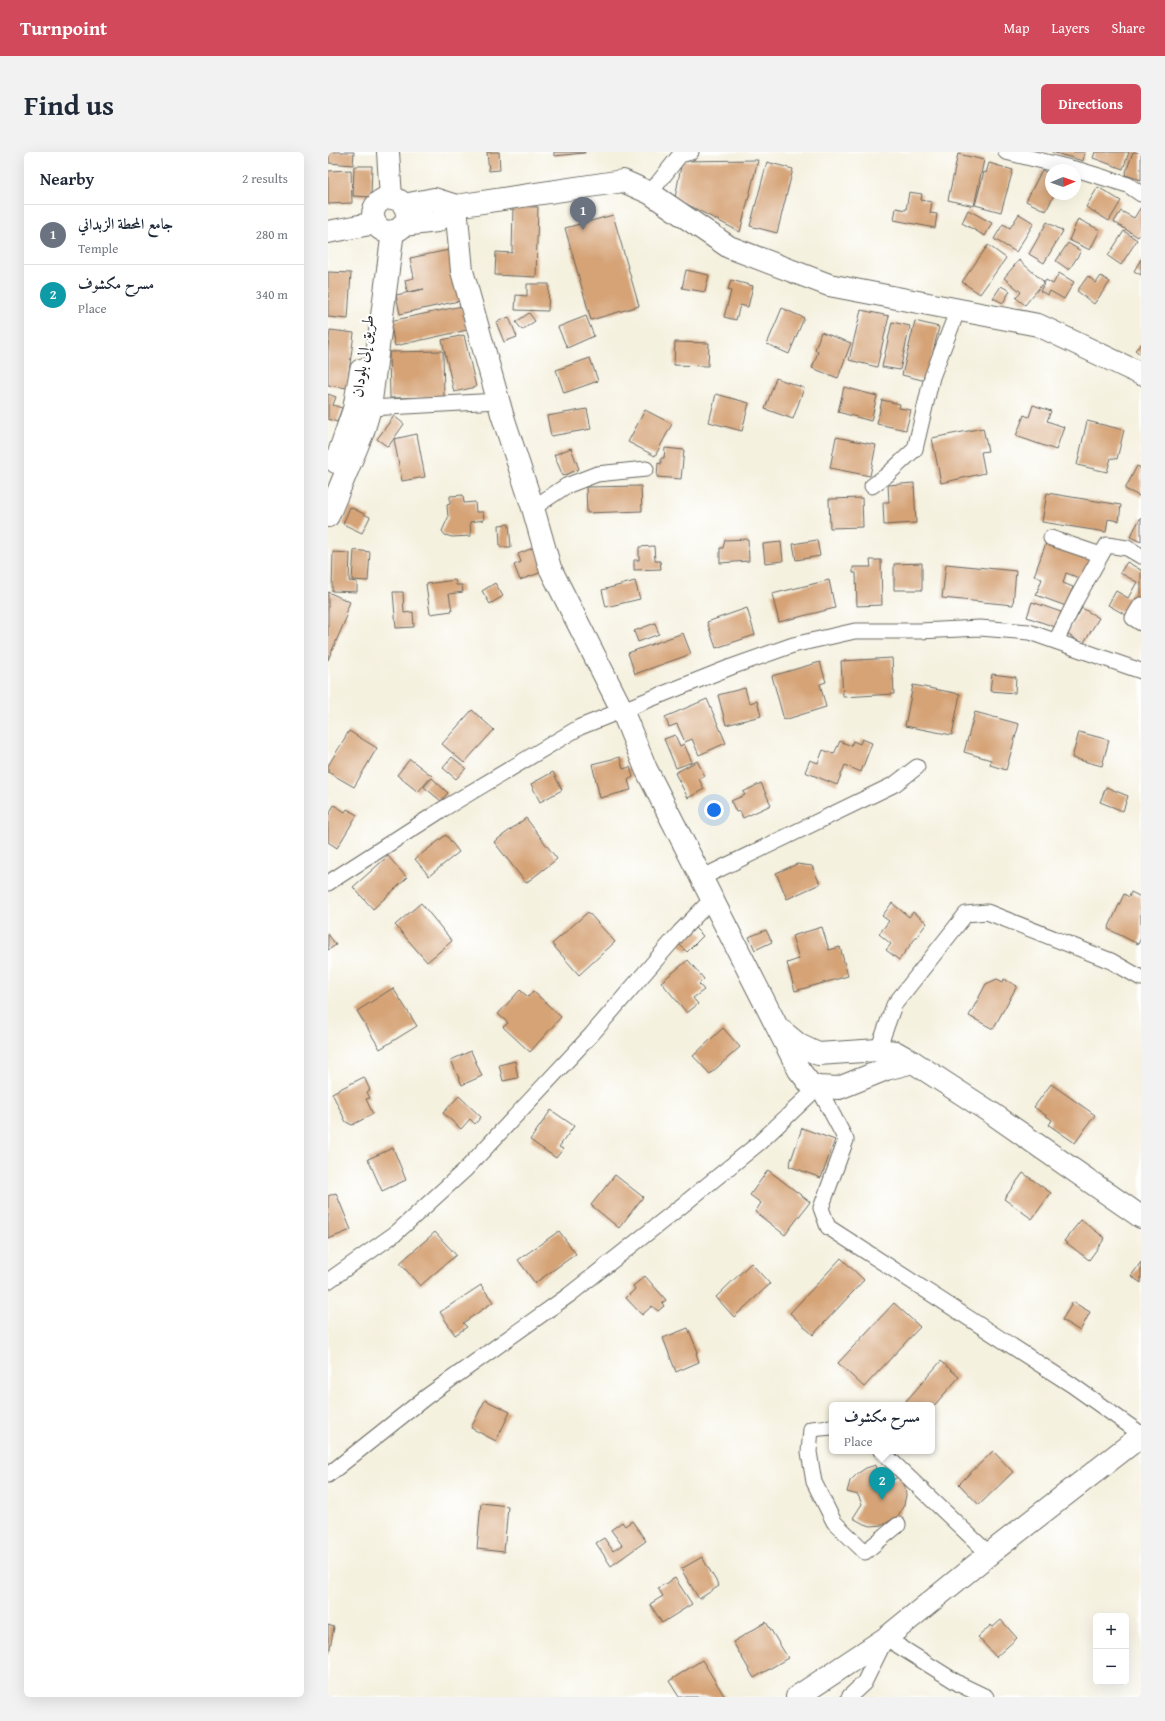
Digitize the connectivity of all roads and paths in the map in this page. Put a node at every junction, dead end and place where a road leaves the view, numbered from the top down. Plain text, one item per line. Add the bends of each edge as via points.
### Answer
1 (388, 152) edge
2 (691, 152) edge
3 (1006, 152) edge
4 (650, 193) junction
5 (1141, 194) edge
6 (456, 206) junction
7 (389, 217) junction
8 (328, 220) edge
9 (328, 232) edge
10 (958, 310) junction
11 (1141, 374) edge
12 (498, 401) junction
13 (370, 408) junction
14 (646, 469) dead end
15 (328, 479) edge
16 (872, 486) dead end
17 (533, 508) junction
18 (328, 516) edge
19 (1050, 538) dead end
20 (1100, 555) junction
21 (1141, 556) edge
22 (1141, 604) edge
23 (1141, 622) edge
24 (1056, 641) junction
25 (1141, 671) edge
26 (622, 710) junction
27 (917, 767) dead end
28 (701, 878) junction
29 (328, 883) edge
30 (711, 900) junction
31 (1141, 978) edge
32 (779, 1029) junction
33 (878, 1050) junction
34 (913, 1062) junction
35 (818, 1087) junction
36 (1141, 1217) edge
37 (328, 1281) edge
38 (829, 1427) edge
39 (1141, 1435) edge
40 (885, 1454) edge
41 (328, 1475) edge
42 (898, 1525) dead end
43 (989, 1554) junction
44 (886, 1638) junction
45 (797, 1697) edge
46 (849, 1697) edge
47 (986, 1697) edge

1 - 7 street
2 - 4 street via 680,155
3 - 5 street via 1121,182
4 - 6 street via 623,181
4 - 10 street via 729,247 829,285
6 - 7 street via 437,220
6 - 12 street via 462,271
7 - 8 street
7 - 9 street
7 - 13 street
7 - 15 street, طريق إلى بلودان via 376,246 364,354 354,409 339,456
10 - 11 street via 1038,325
10 - 16 street via 932,377 916,449
12 - 13 street
12 - 17 street
13 - 18 street via 363,432
14 - 17 street via 596,474 566,486
17 - 26 street via 550,568
19 - 20 street
20 - 21 street via 1107,544 1127,548
20 - 24 street
22 - 23 street via 1133,618
24 - 25 street
24 - 26 street via 1029,632 980,628 855,631 793,645
26 - 28 street via 646,769
26 - 29 street via 574,732 443,809
27 - 28 street via 895,784
28 - 30 street
30 - 32 street
30 - 37 street via 592,1034 466,1169 396,1233
31 - 33 street via 1111,961 987,912 966,914 894,1005
32 - 33 street via 800,1045 818,1054
32 - 35 street via 799,1070 810,1084
33 - 34 street via 895,1052
34 - 35 street via 886,1069 839,1088
34 - 36 street
35 - 39 street via 846,1140 821,1208 828,1227 1072,1385
35 - 41 street via 759,1143 673,1213 569,1295 426,1397
38 - 42 street via 811,1429 809,1452 814,1482 834,1522 865,1552
39 - 43 street
40 - 43 street
43 - 44 street
44 - 45 street
44 - 46 street via 864,1684
44 - 47 street

